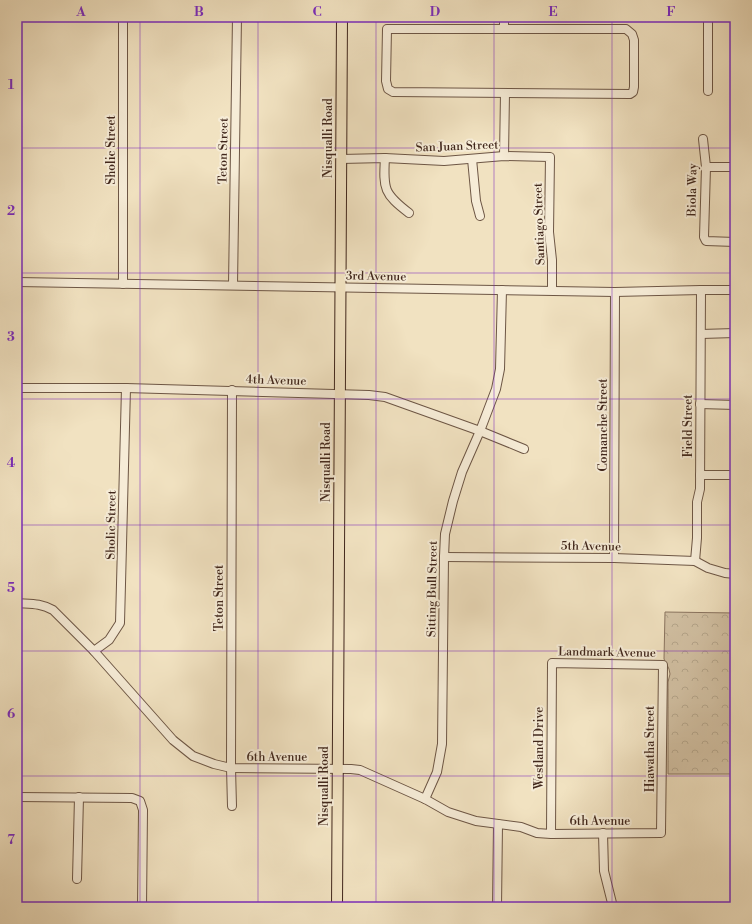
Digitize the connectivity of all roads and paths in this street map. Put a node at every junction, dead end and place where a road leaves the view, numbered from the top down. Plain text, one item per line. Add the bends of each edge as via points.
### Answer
1 (123, 17) edge
2 (237, 17) edge
3 (342, 17) edge
4 (504, 17) edge
5 (708, 17) edge
6 (504, 29) junction
7 (708, 91) dead end
8 (504, 93) junction
9 (703, 139) dead end
10 (504, 156) junction
11 (550, 157) joint
12 (385, 158) junction
13 (341, 159) junction
14 (472, 159) junction
15 (706, 167) junction
16 (735, 167) edge
17 (409, 213) dead end
18 (480, 216) dead end
19 (735, 242) edge
20 (17, 282) edge
21 (123, 284) junction
22 (233, 285) junction
23 (340, 287) junction
24 (502, 290) junction
25 (552, 290) junction
26 (701, 290) junction
27 (735, 290) edge
28 (615, 292) junction
29 (735, 333) edge
30 (701, 334) junction
31 (17, 388) edge
32 (126, 388) junction
33 (232, 390) junction
34 (339, 394) junction
35 (700, 404) junction
36 (735, 405) edge
37 (480, 431) junction
38 (524, 449) dead end
39 (700, 475) junction
40 (735, 475) edge
41 (444, 557) junction
42 (614, 558) junction
43 (695, 561) junction
44 (735, 574) edge
45 (17, 603) edge
46 (94, 651) junction
47 (552, 663) joint
48 (662, 664) joint
49 (231, 768) junction
50 (337, 769) junction
51 (17, 797) edge
52 (79, 797) junction
53 (425, 800) junction
54 (232, 806) dead end
55 (498, 824) junction
56 (604, 833) junction
57 (662, 833) joint
58 (551, 834) junction
59 (78, 879) dead end
60 (142, 907) edge
61 (337, 907) edge
62 (497, 907) edge
63 (612, 907) edge

1 - 21 street, Sholic Street
2 - 22 street, Teton Street
3 - 13 main road, Nisqualli Road
4 - 6 street
5 - 7 street
6 - 8 street via 387,28 386,81 388,89 393,92
6 - 8 street via 626,29 634,40 634,87 630,94
8 - 10 street
9 - 15 street, Biola Way
10 - 11 street, San Juan Street
10 - 14 street, San Juan Street
11 - 25 street, Santiago Street via 549,232
12 - 13 street, San Juan Street
12 - 14 street, San Juan Street via 444,161
12 - 17 street via 384,180 388,194
13 - 23 main road, Nisqualli Road
14 - 18 street
15 - 16 street
15 - 19 street, Biola Way via 704,237 706,241
20 - 21 street, 3rd Avenue
21 - 22 street, 3rd Avenue
22 - 23 street, 3rd Avenue
23 - 24 street, 3rd Avenue
23 - 34 main road, Nisqualli Road
24 - 25 street, 3rd Avenue
24 - 37 street, Sitting Bull Street via 500,369 496,389
25 - 28 street, 3rd Avenue
26 - 27 street, 3rd Avenue
26 - 28 street, 3rd Avenue
26 - 30 street, Field Street
28 - 42 street, Comanche Street
29 - 30 street
30 - 35 street, Field Street
31 - 32 street, 4th Avenue
32 - 33 street, 4th Avenue
32 - 46 street, Sholic Street via 120,623 109,640
33 - 34 street, 4th Avenue
33 - 49 street, Teton Street
34 - 37 street, 4th Avenue via 385,397
34 - 50 main road, Nisqualli Road
35 - 36 street
35 - 39 street, Field Street
37 - 38 street, 4th Avenue
37 - 41 street, Sitting Bull Street via 462,472 453,501 445,534
39 - 40 street
39 - 43 street, Field Street
41 - 42 street, 5th Avenue
41 - 53 street, Sitting Bull Street via 442,744 437,772
42 - 43 street, 5th Avenue
43 - 44 street, 5th Avenue via 708,568
45 - 46 street, 6th Avenue via 38,604 54,610
46 - 49 street, 6th Avenue via 173,740 193,756
47 - 48 street, Landmark Avenue
47 - 58 street, Westland Drive
48 - 57 street, Hiawatha Street
49 - 50 street, 6th Avenue
49 - 54 street, Teton Street
50 - 53 street, 6th Avenue via 360,770
50 - 61 main road, Nisqualli Road
51 - 52 street
52 - 59 street
52 - 60 street via 132,798 140,801 143,810
53 - 55 street, 6th Avenue via 448,812 476,821
55 - 58 street, 6th Avenue
55 - 62 street
56 - 57 street, 6th Avenue
56 - 58 street, 6th Avenue
56 - 63 street via 604,871

